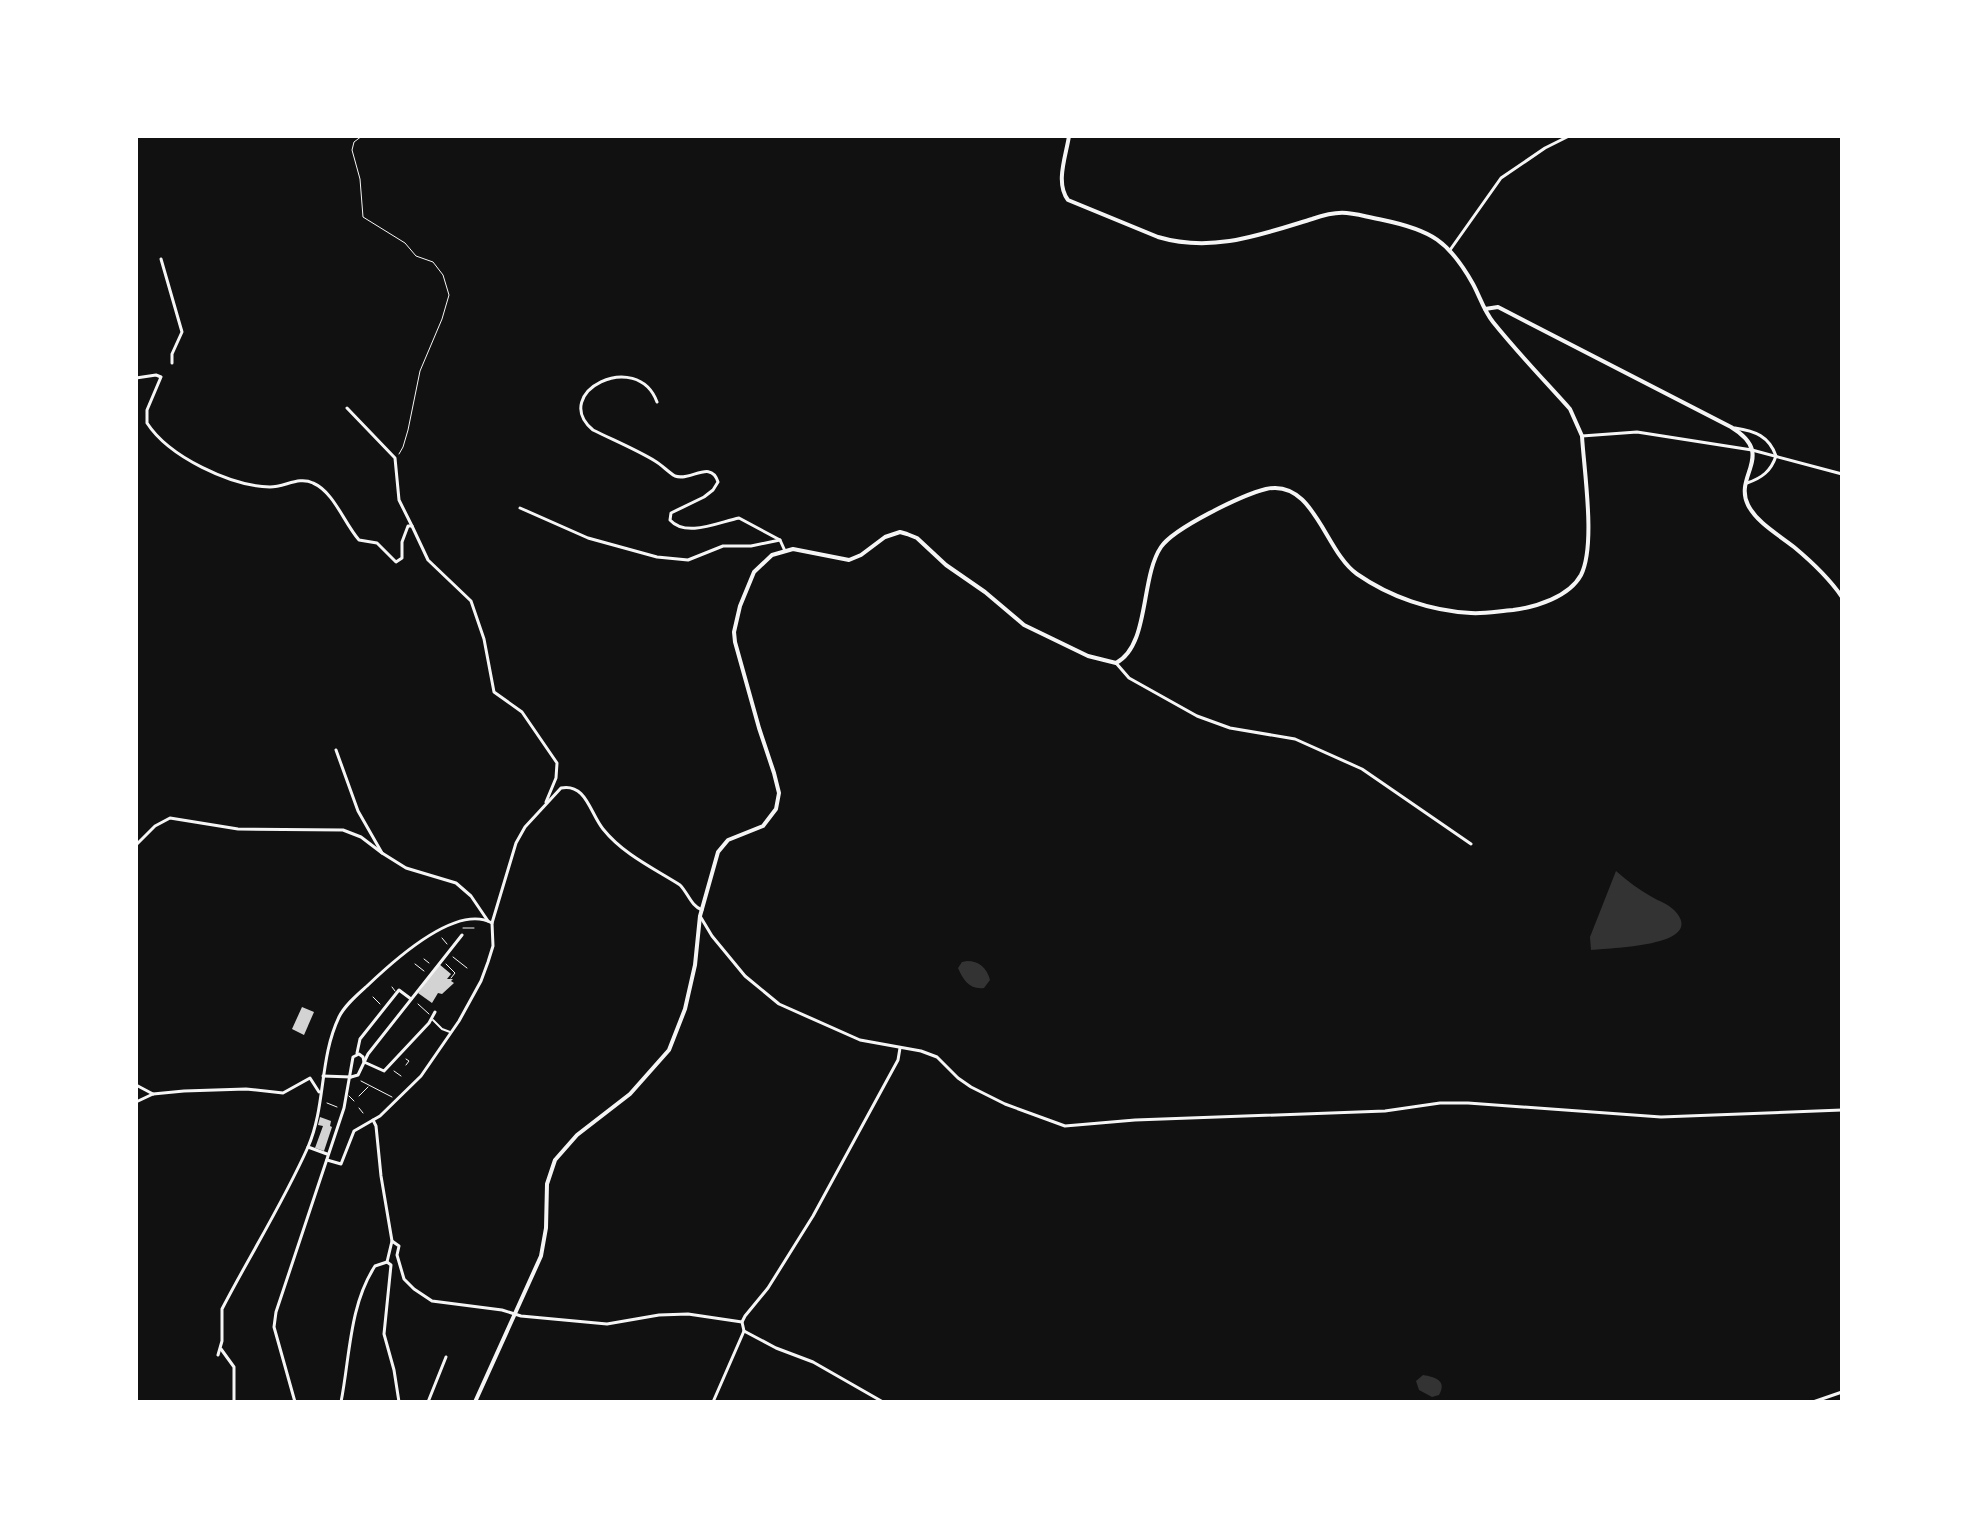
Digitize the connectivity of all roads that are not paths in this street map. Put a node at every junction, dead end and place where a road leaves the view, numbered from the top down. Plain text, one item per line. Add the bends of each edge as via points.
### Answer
1 (1069, 136) edge
2 (1569, 136) edge
3 (1450, 250) junction
4 (161, 259) dead end
5 (1485, 309) junction
6 (172, 363) dead end
7 (136, 378) edge
8 (657, 402) dead end
9 (347, 408) dead end
10 (1731, 427) junction
11 (1582, 436) junction
12 (1752, 450) junction
13 (1776, 456) junction
14 (1842, 474) edge
15 (1747, 483) junction
16 (520, 508) dead end
17 (412, 526) junction
18 (780, 540) junction
19 (785, 551) junction
20 (1842, 597) edge
21 (1116, 663) junction
22 (336, 750) dead end
23 (546, 802) junction
24 (1471, 844) dead end
25 (136, 845) edge
26 (382, 853) junction
27 (701, 913) junction
28 (490, 922) junction
29 (462, 935) dead end
30 (392, 987) dead end
31 (398, 992) junction
32 (411, 999) junction
33 (435, 1012) dead end
34 (433, 1019) junction
35 (452, 1033) junction
36 (900, 1048) junction
37 (357, 1053) junction
38 (364, 1062) junction
39 (323, 1076) junction
40 (352, 1077) junction
41 (136, 1085) edge
42 (153, 1094) junction
43 (347, 1094) junction
44 (320, 1098) junction
45 (354, 1101) dead end
46 (136, 1102) edge
47 (1842, 1110) edge
48 (373, 1120) junction
49 (308, 1147) junction
50 (329, 1154) junction
51 (327, 1160) junction
52 (392, 1241) junction
53 (387, 1262) junction
54 (515, 1314) junction
55 (742, 1322) junction
56 (744, 1331) junction
57 (221, 1349) junction
58 (218, 1355) dead end
59 (446, 1357) dead end
60 (1842, 1392) edge
61 (234, 1400) edge
62 (295, 1402) edge
63 (341, 1402) edge
64 (399, 1402) edge
65 (428, 1402) edge
66 (475, 1402) edge
67 (713, 1402) edge
68 (883, 1402) edge
69 (1813, 1402) edge

1 - 3 main road via 1061,184 1068,200 1158,237 1232,243 1351,211 1412,226
2 - 3 street via 1501,178
3 - 5 main road
4 - 6 street via 182,332
5 - 10 main road via 1498,307
5 - 11 main road via 1570,409
7 - 17 street via 161,377 147,423 169,446 204,468 264,486 314,483 359,540 377,543 396,562 402,558 404,530
8 - 18 street via 651,389 620,376 589,390 581,412 593,430 673,475 682,478 702,471 716,476 713,490 671,513 673,524 689,529 739,518
9 - 17 street via 395,458 399,500
10 - 12 main road via 1747,438
10 - 13 street via 1765,438
11 - 12 street via 1637,432
11 - 21 main road via 1586,556 1568,590 1551,599 1522,609 1472,614 1400,597 1348,567 1304,500 1269,488 1167,539 1153,561 1138,631 1126,656
12 - 13 street
12 - 15 main road
13 - 14 street
13 - 15 street via 1773,467
15 - 20 main road via 1747,504
16 - 18 street via 588,538 657,557 688,560 723,546
17 - 23 street via 428,560 471,601 494,692 522,712 557,763
18 - 19 street
19 - 21 main road via 849,560 892,533 907,534 1024,625 1088,656
19 - 27 main road via 754,572 734,632 778,802 763,826 722,845
21 - 24 street via 1129,678 1197,716 1230,728 1295,739 1362,769
22 - 26 street via 358,811
23 - 27 street via 561,788 582,793 612,841 680,885
23 - 28 street via 516,843
25 - 26 street via 170,818 238,829 343,830
26 - 28 street via 406,868 456,883
27 - 36 street via 712,936 745,976 779,1004 860,1040
27 - 54 main road via 695,965 675,1038 639,1084 555,1160 547,1184 541,1256
28 - 35 street via 493,946 481,981
28 - 39 street via 473,919 437,932 385,969 339,1016
29 - 32 street
30 - 31 lane
31 - 32 street
31 - 37 street via 360,1039
32 - 38 street
33 - 34 street
34 - 35 street
34 - 38 street via 384,1071
35 - 48 street via 433,1062
36 - 47 street via 937,1057 958,1078 1005,1104 1073,1127 1385,1111 1440,1103 1661,1117
36 - 55 street via 824,1195
37 - 38 street
37 - 40 street
38 - 40 street
39 - 40 street
39 - 44 street
40 - 43 street
41 - 42 street
42 - 44 street via 246,1089 283,1093 310,1078
42 - 46 street
43 - 45 lane
43 - 50 street
44 - 49 street
48 - 51 street via 354,1131 341,1164
48 - 52 street
49 - 50 street
49 - 57 street via 222,1309
50 - 51 street
51 - 62 street via 274,1327
52 - 53 street
52 - 54 street via 399,1246 401,1273 423,1296
53 - 63 street via 375,1266 359,1301
53 - 64 street via 391,1276 384,1334
54 - 55 street via 607,1324 688,1314
54 - 66 main road
55 - 56 street
56 - 67 street
56 - 68 street
57 - 58 street
57 - 61 street via 234,1367
59 - 65 street
60 - 69 street

